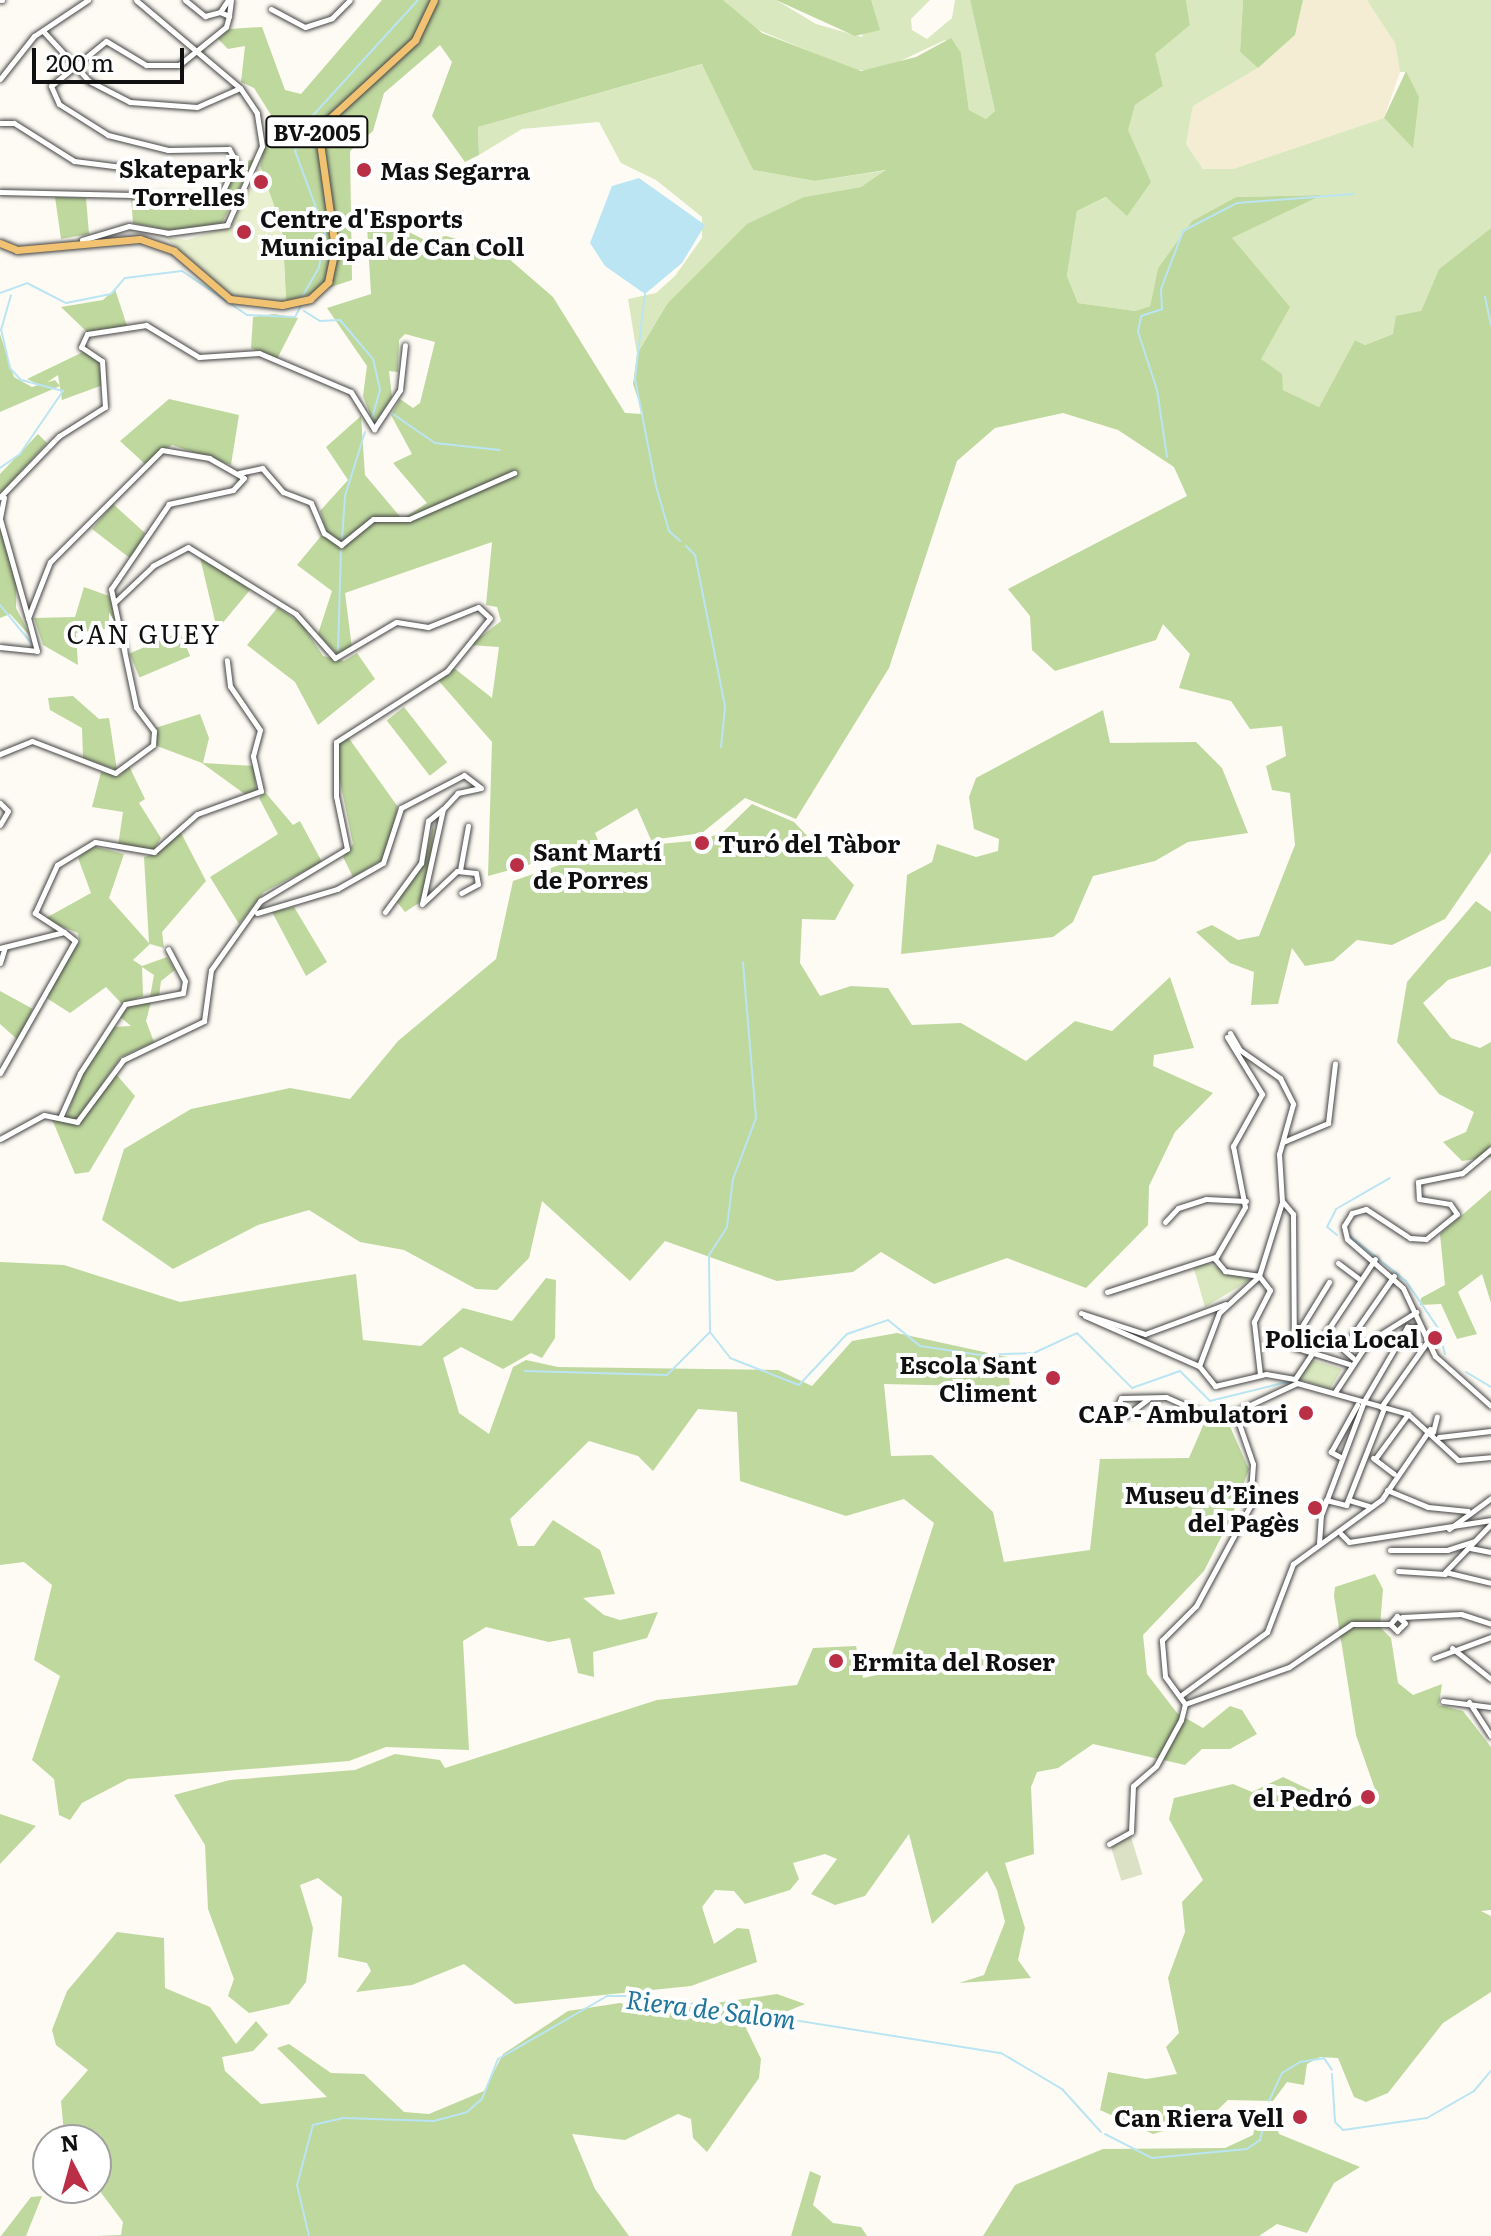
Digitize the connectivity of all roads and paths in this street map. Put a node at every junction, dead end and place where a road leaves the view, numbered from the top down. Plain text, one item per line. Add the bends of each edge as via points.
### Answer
1 (88, 0) edge
2 (136, 0) edge
3 (185, 0) edge
4 (229, 0) edge
5 (350, 0) edge
6 (434, 0) edge
7 (271, 9) dead end
8 (220, 12) junction
9 (229, 16) junction
10 (43, 31) junction
11 (197, 52) junction
12 (71, 64) junction
13 (0, 79) edge
14 (240, 88) junction
15 (0, 123) edge
16 (145, 170) dead end
17 (0, 192) edge
18 (82, 240) junction
19 (0, 243) edge
20 (405, 345) dead end
21 (239, 473) junction
22 (514, 473) dead end
23 (8, 493) junction
24 (0, 497) edge
25 (0, 518) edge
26 (115, 602) junction
27 (28, 618) junction
28 (0, 647) edge
29 (227, 660) dead end
30 (0, 754) edge
31 (0, 802) edge
32 (443, 809) junction
33 (0, 825) edge
34 (468, 826) dead end
35 (460, 870) junction
36 (461, 893) dead end
37 (385, 912) dead end
38 (257, 913) junction
39 (64, 932) junction
40 (2, 948) edge
41 (168, 949) dead end
42 (0, 963) edge
43 (1335, 1063) dead end
44 (0, 1073) edge
45 (60, 1118) junction
46 (0, 1139) edge
47 (1283, 1142) junction
48 (1491, 1149) edge
49 (1246, 1201) junction
50 (1282, 1202) junction
51 (1165, 1222) dead end
52 (1215, 1257) junction
53 (1375, 1259) junction
54 (1338, 1263) dead end
55 (1259, 1276) junction
56 (1394, 1276) junction
57 (1358, 1278) junction
58 (1329, 1282) dead end
59 (1107, 1292) dead end
60 (1226, 1304) junction
61 (1209, 1311) junction
62 (1416, 1312) junction
63 (1216, 1320) junction
64 (1421, 1327) junction
65 (1427, 1342) junction
66 (1292, 1343) junction
67 (1309, 1356) junction
68 (1353, 1358) junction
69 (1199, 1366) junction
70 (1347, 1366) junction
71 (1260, 1375) junction
72 (1296, 1381) junction
73 (1335, 1392) junction
74 (1148, 1399) junction
75 (1359, 1406) junction
76 (1491, 1406) edge
77 (1382, 1408) junction
78 (1235, 1412) junction
79 (1408, 1414) junction
80 (1437, 1416) dead end
81 (1431, 1430) junction
82 (1491, 1431) edge
83 (1439, 1437) junction
84 (1367, 1453) junction
85 (1491, 1457) edge
86 (1342, 1458) junction
87 (1375, 1459) junction
88 (1394, 1474) junction
89 (1387, 1490) junction
90 (1491, 1498) edge
91 (1326, 1500) junction
92 (1349, 1500) junction
93 (1369, 1506) junction
94 (1468, 1511) junction
95 (1488, 1524) edge
96 (1448, 1529) junction
97 (1341, 1534) junction
98 (1475, 1541) junction
99 (1319, 1543) junction
100 (1469, 1548) junction
101 (1390, 1550) dead end
102 (1491, 1552) edge
103 (1398, 1571) dead end
104 (1445, 1574) junction
105 (1491, 1583) edge
106 (1401, 1617) junction
107 (1390, 1624) junction
108 (1491, 1624) edge
109 (1491, 1637) edge
110 (1452, 1648) junction
111 (1434, 1658) dead end
112 (1491, 1679) edge
113 (1187, 1692) junction
114 (1180, 1696) junction
115 (1443, 1701) dead end
116 (1470, 1701) junction
117 (1188, 1703) junction
118 (1491, 1707) edge
119 (1491, 1736) edge
120 (1109, 1844) dead end

1 - 10 street
2 - 11 street
3 - 8 street via 205,16
4 - 8 street
4 - 9 street
5 - 7 street via 332,18 305,27
6 - 18 main road, BV-2005 via 415,40 318,129 335,248 328,282 309,300 292,304 230,299 155,242
8 - 9 street
9 - 11 street
10 - 12 street
10 - 13 street
11 - 12 street via 179,65 156,68 106,41
11 - 14 street
12 - 14 street via 107,92 157,108 208,105
12 - 17 street via 51,86 59,104 125,140 178,151 229,149 236,162 224,192 200,200
14 - 18 street via 263,137 233,221 182,233 129,226
15 - 16 street via 14,123 74,161
18 - 19 main road, BV-2005 via 23,249
20 - 23 street via 400,390 374,429 351,392 259,353 225,361 190,355 146,325 87,334 81,347 102,361 107,405 51,443
21 - 22 street via 262,468 283,492 311,503 324,533 341,545 373,519 409,519
21 - 26 street via 244,481 237,488 166,507 112,586
21 - 27 street via 175,447 162,450 50,562
23 - 24 street
23 - 25 street
25 - 27 street
26 - 30 street via 136,707 154,731 153,745 115,773 32,741
26 - 38 street via 153,566 188,547 296,614 335,658 396,622 426,627 461,610 489,613 488,624 447,671 336,742 336,796 350,844 266,895
27 - 28 street via 37,651
29 - 39 street via 230,686 260,730 253,756 261,791 197,814 154,852 95,842 57,865 35,913
31 - 33 street via 8,811
32 - 35 street via 423,905
32 - 37 street via 428,821 421,863
32 - 38 street via 458,793 479,791 480,781 455,776 405,805 390,855 380,865 337,889
34 - 35 street
35 - 36 street via 479,878
38 - 45 street via 211,970 204,1021 121,1062 77,1122
39 - 40 street
39 - 44 street via 75,943
40 - 42 street
41 - 45 street via 185,981 183,993 125,1004 77,1077
43 - 47 street via 1328,1123
45 - 46 street via 44,1115
47 - 49 street via 1293,1111 1288,1090 1229,1035 1262,1090 1233,1146
47 - 50 street
48 - 53 street via 1462,1173 1421,1178 1419,1199 1450,1204 1454,1220 1416,1240 1362,1209 1346,1218 1347,1239
49 - 51 street via 1206,1199 1182,1206
49 - 52 street
50 - 55 street
50 - 66 street via 1293,1214
52 - 55 street via 1225,1271
52 - 59 street
53 - 56 street
53 - 57 street
54 - 57 street
55 - 60 street
55 - 71 street via 1270,1290 1254,1322
56 - 62 street
56 - 68 street via 1343,1349
57 - 67 street
58 - 66 street
60 - 61 street
60 - 63 street
61 - 63 street
61 - 69 street via 1145,1334 1081,1313
62 - 64 street
62 - 68 street
63 - 69 street
64 - 65 street
64 - 75 street via 1407,1327
65 - 76 street
65 - 77 street
66 - 67 street
67 - 70 street
67 - 72 street
68 - 70 street
69 - 71 street via 1215,1386
70 - 73 street
71 - 72 street
72 - 73 street
72 - 78 street
73 - 75 street
74 - 74 street via 1121,1398 1116,1410 1127,1415
74 - 78 street via 1172,1398 1208,1415
75 - 77 street
75 - 86 street
75 - 86 street via 1330,1452
77 - 79 street
77 - 84 street
78 - 114 street via 1253,1464 1252,1497 1200,1601 1162,1640 1165,1676
79 - 81 street
79 - 87 street
80 - 81 street
81 - 83 street
81 - 88 street
82 - 83 street
83 - 85 street via 1458,1460
84 - 87 street
84 - 92 street
86 - 91 street
87 - 88 street
88 - 89 street
89 - 93 street
89 - 94 street via 1428,1507
90 - 94 street
91 - 92 street via 1344,1506
91 - 99 street
92 - 93 street
93 - 97 street
94 - 96 street
95 - 96 street
95 - 98 street
96 - 97 street via 1349,1542
97 - 99 street
98 - 100 street
98 - 101 street via 1447,1550
99 - 113 street via 1286,1575 1267,1632
100 - 102 street
100 - 104 street
103 - 104 street
104 - 105 street
106 - 107 street
106 - 107 street via 1401,1629
106 - 108 street via 1461,1614
107 - 117 street via 1350,1625 1289,1667
109 - 110 street
110 - 111 street
110 - 112 street
113 - 114 street
113 - 117 street
114 - 117 street
115 - 116 street
116 - 118 street
116 - 119 street
117 - 120 street via 1156,1766 1133,1786 1131,1832

